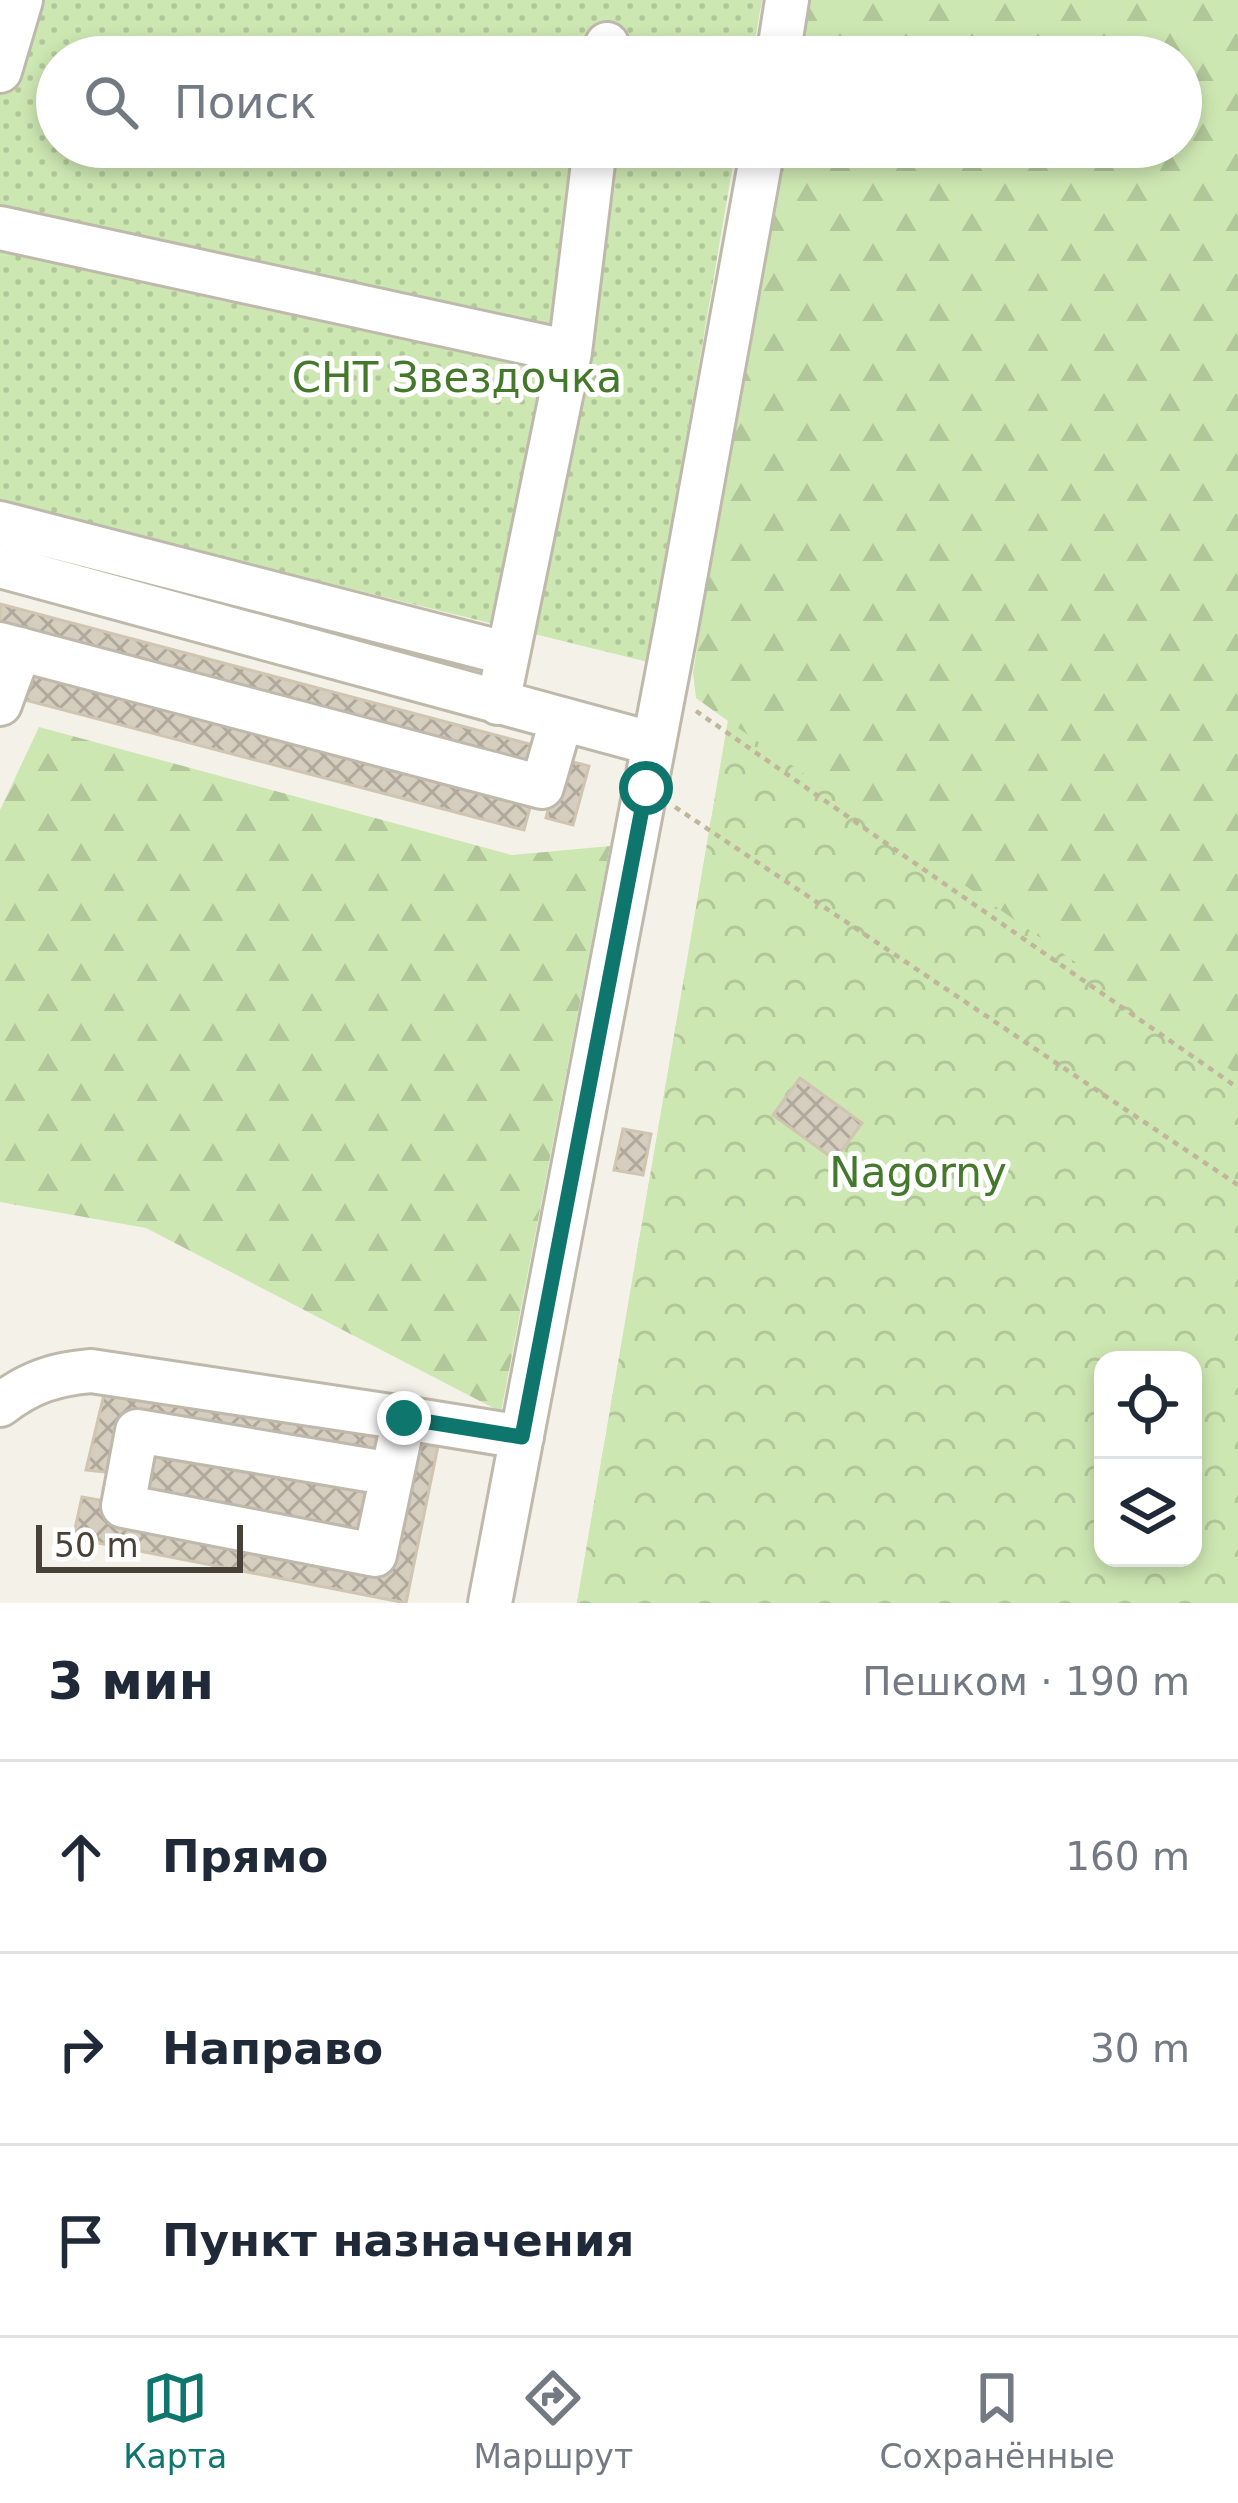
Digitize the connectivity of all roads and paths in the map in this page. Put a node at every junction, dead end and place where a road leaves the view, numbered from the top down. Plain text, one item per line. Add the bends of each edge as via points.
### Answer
1 (21, 0) edge
2 (787, 0) edge
3 (781, 36) edge
4 (0, 71) edge
5 (592, 168) edge
6 (759, 168) edge
7 (0, 228) edge
8 (570, 352) junction
9 (0, 523) edge
10 (0, 566) edge
11 (10, 647) edge
12 (508, 654) junction
13 (498, 703) junction
14 (685, 703) dead end
15 (0, 704) edge
16 (561, 722) junction
17 (654, 744) junction
18 (646, 788) junction
19 (1238, 1088) edge
20 (1238, 1185) edge
21 (0, 1405) edge
22 (404, 1418) junction
23 (522, 1437) junction
24 (392, 1474) junction
25 (490, 1603) edge

1 - 4 lane
2 - 3 lane
5 - 8 lane
6 - 17 lane
7 - 8 lane
8 - 12 lane
9 - 12 lane
10 - 13 lane
11 - 15 lane
11 - 16 lane via 542,787
12 - 13 lane
13 - 16 lane
14 - 19 path
16 - 17 lane
17 - 18 lane
18 - 20 path
18 - 23 lane
21 - 22 lane via 56,1374 92,1371
22 - 23 lane
22 - 24 lane
23 - 25 lane
24 - 24 lane via 375,1556 123,1506 137,1431

